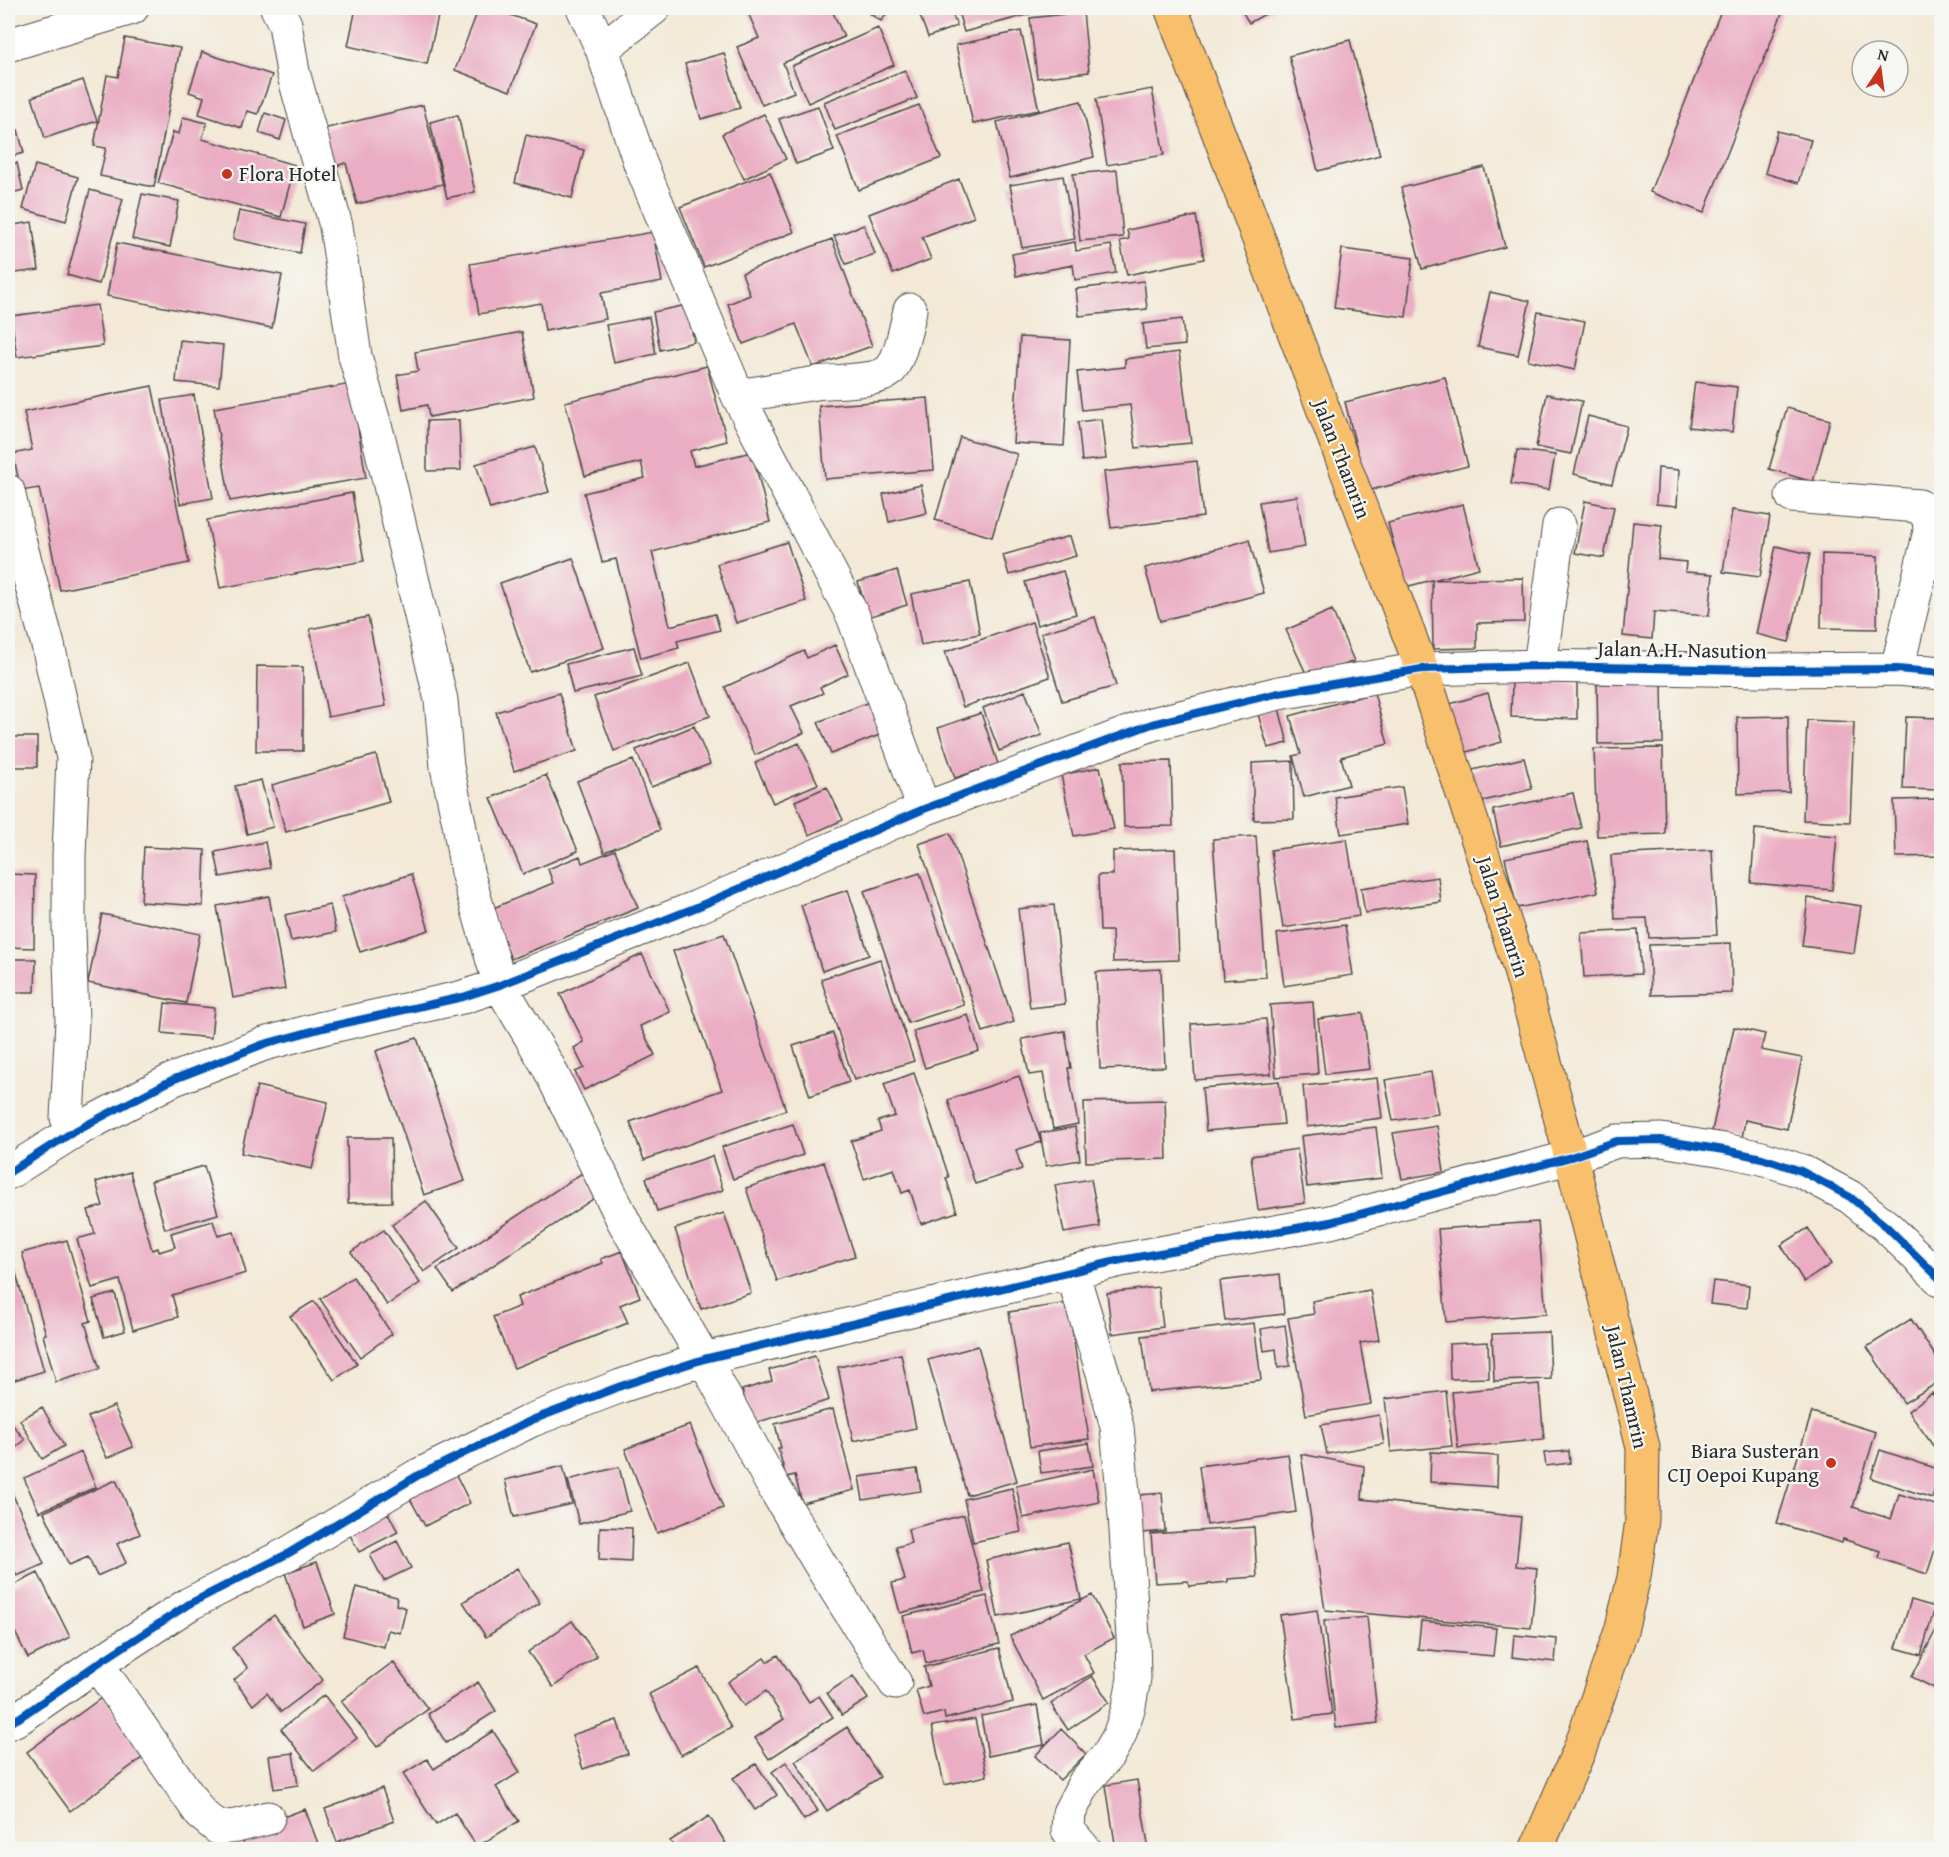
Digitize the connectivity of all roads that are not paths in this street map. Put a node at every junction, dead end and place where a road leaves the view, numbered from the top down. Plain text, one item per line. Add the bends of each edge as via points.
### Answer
1 (132, 8) edge
2 (278, 8) edge
3 (583, 8) edge
4 (654, 8) edge
5 (1171, 8) edge
6 (8, 45) edge
7 (602, 49) junction
8 (910, 310) dead end
9 (738, 396) junction
10 (8, 490) edge
11 (1792, 496) dead end
12 (1559, 525) dead end
13 (1540, 666) junction
14 (1422, 669) junction
15 (1897, 669) junction
16 (1941, 673) edge
17 (924, 808) junction
18 (500, 985) junction
19 (73, 1132) junction
20 (1571, 1156) junction
21 (8, 1173) edge
22 (1072, 1272) junction
23 (1941, 1281) edge
24 (704, 1359) junction
25 (97, 1664) junction
26 (895, 1683) dead end
27 (8, 1723) edge
28 (268, 1818) dead end
29 (1084, 1850) edge
30 (1536, 1850) edge

1 - 6 street
2 - 18 street via 336,226 355,356 380,442 441,700 447,767 467,872
3 - 7 street
4 - 7 street
5 - 14 main road, Jalan Thamrin
7 - 9 street via 640,163
8 - 9 street via 900,349 890,370 882,375
9 - 17 street via 853,616
10 - 19 street via 73,758 69,866 72,1021 67,1118
11 - 15 street via 1919,506 1929,518 1930,531
12 - 13 street
13 - 14 street, Jalan A.H. Nasution
13 - 15 street, Jalan A.H. Nasution
14 - 17 street, Jalan A.H. Nasution via 1279,693 1152,723
14 - 20 main road, Jalan Thamrin via 1518,963
15 - 16 street, Jalan A.H. Nasution
17 - 18 street, Jalan A.H. Nasution via 697,907
18 - 19 street, Jalan A.H. Nasution via 264,1044 172,1080
18 - 24 street via 549,1066 624,1222
19 - 21 street, Jalan A.H. Nasution
20 - 22 street via 1330,1222
20 - 23 street via 1617,1141 1661,1140 1724,1149 1801,1171 1850,1197 1887,1227
20 - 30 main road, Jalan Thamrin via 1643,1446 1642,1520 1621,1631 1579,1751
22 - 24 street
22 - 29 street via 1117,1427 1134,1678 1119,1736 1085,1782 1069,1813 1068,1830
24 - 25 street via 532,1420 417,1476 289,1553 189,1604
24 - 26 street via 778,1494
25 - 27 street
25 - 28 street via 201,1814 218,1828

